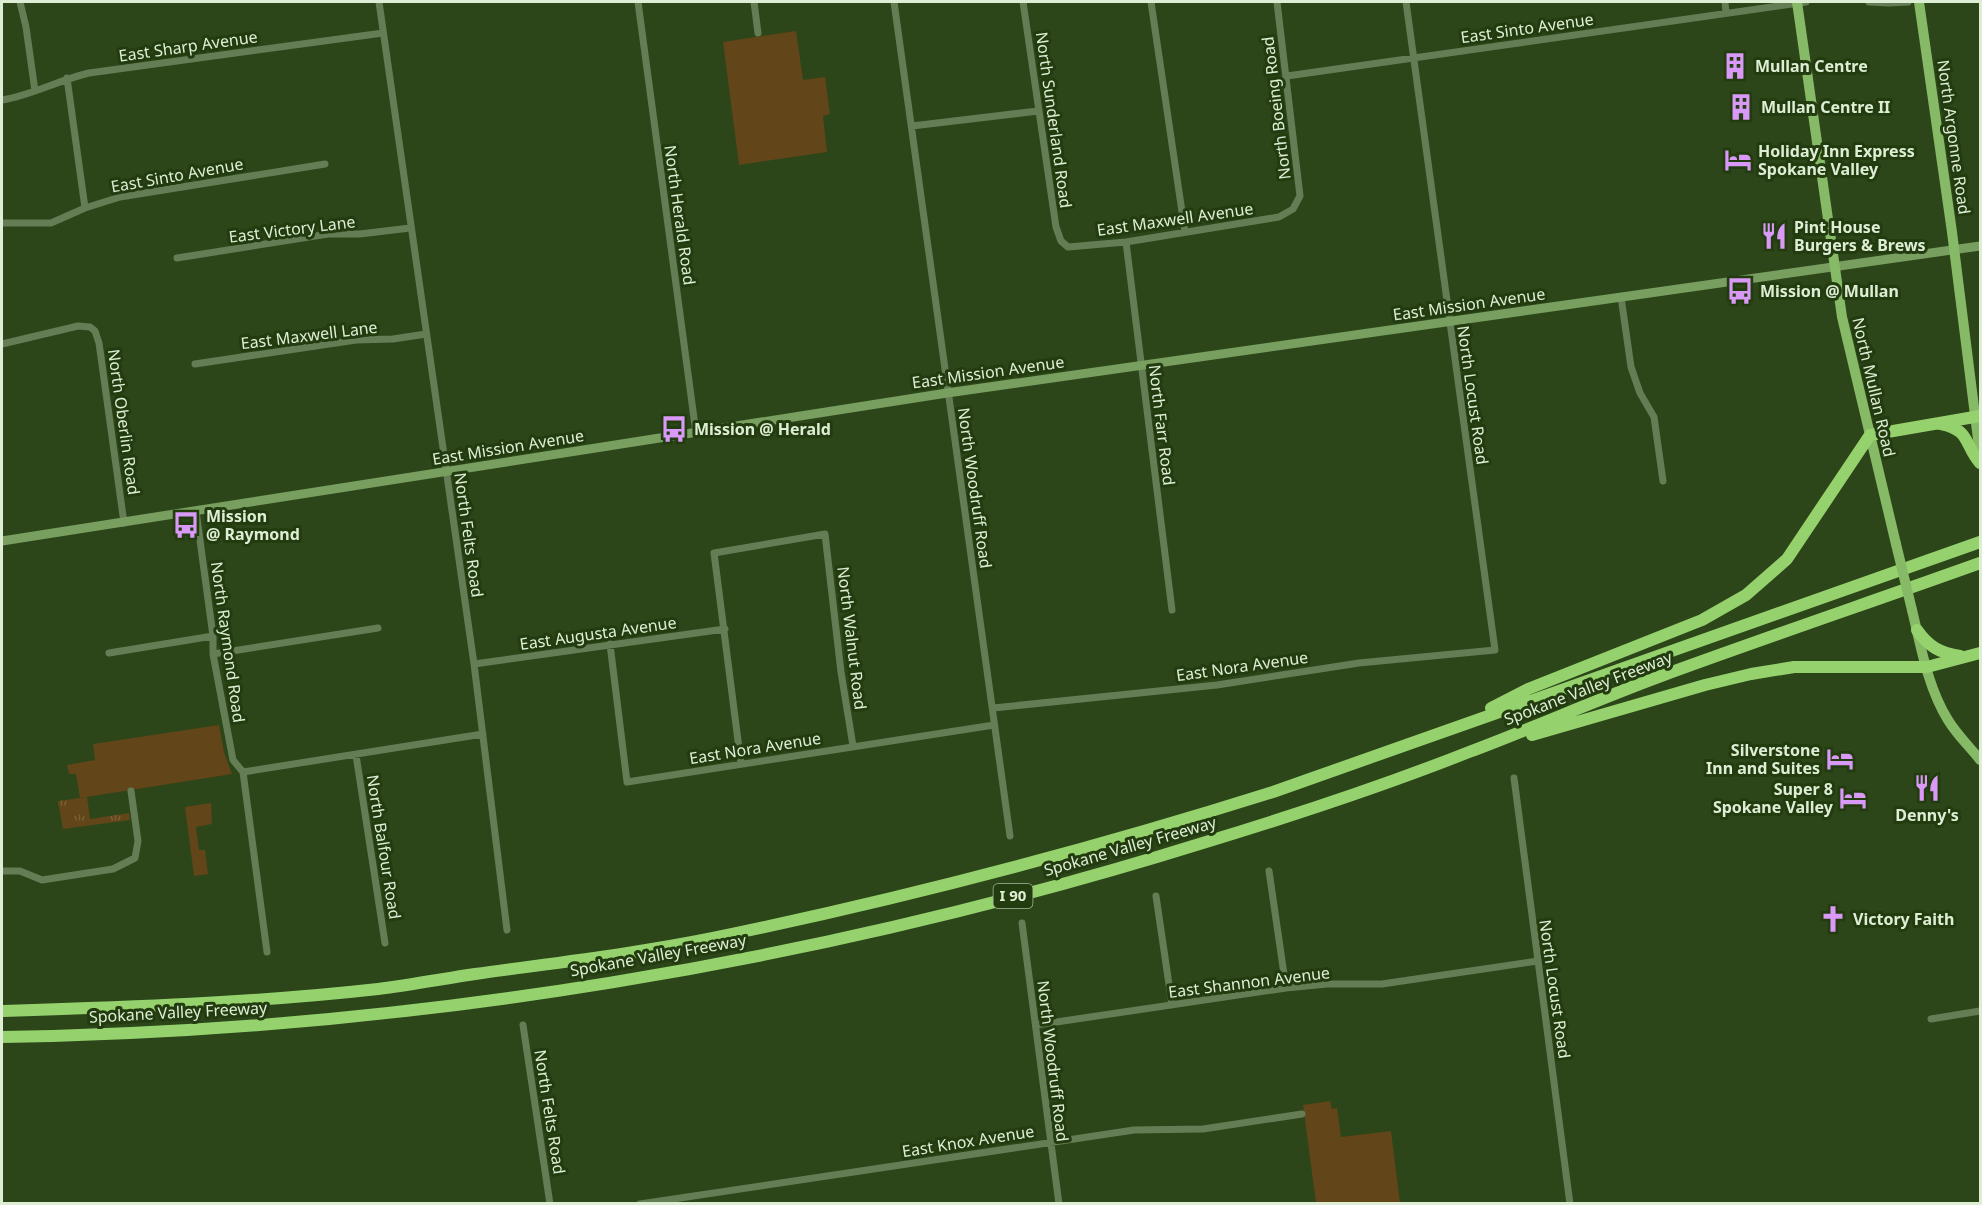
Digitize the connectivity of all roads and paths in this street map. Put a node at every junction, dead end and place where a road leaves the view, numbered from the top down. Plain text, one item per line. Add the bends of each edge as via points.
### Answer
1 (20, 2) edge
2 (379, 2) edge
3 (638, 2) edge
4 (754, 2) edge
5 (894, 2) edge
6 (1023, 2) edge
7 (1151, 2) edge
8 (1277, 2) edge
9 (1406, 2) edge
10 (1725, 2) edge
11 (1800, 2) edge
12 (1869, 2) edge
13 (1908, 2) edge
14 (1919, 2) edge
15 (1726, 13) junction
16 (383, 33) junction
17 (758, 33) dead end
18 (1414, 58) junction
19 (1287, 76) junction
20 (67, 78) junction
21 (35, 91) junction
22 (2, 100) edge
23 (1038, 111) junction
24 (912, 126) junction
25 (325, 164) dead end
26 (85, 208) junction
27 (1293, 209) joint
28 (2, 223) edge
29 (410, 228) junction
30 (1185, 232) junction
31 (1061, 241) joint
32 (1126, 242) junction
33 (1980, 246) edge
34 (1954, 249) junction
35 (177, 258) dead end
36 (1835, 267) junction
37 (1621, 297) junction
38 (1450, 322) junction
39 (426, 334) junction
40 (2, 344) edge
41 (195, 364) dead end
42 (1141, 365) junction
43 (947, 393) junction
44 (1978, 416) edge
45 (1937, 423) junction
46 (696, 433) junction
47 (1870, 435) junction
48 (1980, 455) edge
49 (1980, 463) edge
50 (447, 472) junction
51 (1663, 481) dead end
52 (196, 511) junction
53 (124, 523) junction
54 (2, 541) edge
55 (1980, 542) edge
56 (1980, 563) edge
57 (1172, 610) dead end
58 (378, 628) dead end
59 (725, 629) junction
60 (1917, 630) junction
61 (213, 636) junction
62 (610, 644) junction
63 (1495, 650) joint
64 (109, 653) dead end
65 (1980, 653) edge
66 (213, 654) junction
67 (1964, 657) junction
68 (474, 664) junction
69 (1927, 667) junction
70 (993, 708) junction
71 (994, 725) junction
72 (1450, 729) junction
73 (483, 734) junction
74 (853, 746) junction
75 (1464, 754) junction
76 (356, 755) junction
77 (1980, 760) edge
78 (741, 764) junction
79 (243, 772) junction
80 (1514, 777) dead end
81 (131, 791) dead end
82 (1010, 836) dead end
83 (2, 871) edge
84 (1269, 871) dead end
85 (1156, 896) dead end
86 (1022, 923) dead end
87 (507, 930) dead end
88 (385, 943) dead end
89 (267, 952) dead end
90 (1538, 961) junction
91 (1286, 988) junction
92 (1172, 1005) junction
93 (2, 1011) edge
94 (1980, 1011) edge
95 (1931, 1019) dead end
96 (523, 1025) dead end
97 (1036, 1025) junction
98 (2, 1037) edge
99 (1302, 1114) dead end
100 (1050, 1142) junction
101 (550, 1203) edge
102 (640, 1203) edge
103 (1059, 1203) edge
104 (1570, 1203) edge

1 - 21 street
2 - 16 street, North Felts Road
3 - 46 street, North Herald Road
4 - 17 street
5 - 24 street, North Woodruff Road
6 - 23 street, North Sunderland Road
7 - 30 street
8 - 19 street, North Boeing Road
9 - 18 street, North Locust Road
10 - 15 street
11 - 15 street, East Sinto Avenue
11 - 36 main road, North Mullan Road
12 - 13 street
14 - 34 main road, North Argonne Road
15 - 18 street, East Sinto Avenue
16 - 20 street, East Sharp Avenue
16 - 29 street, North Felts Road
18 - 19 street, East Sinto Avenue
18 - 38 street, North Locust Road
19 - 27 street, North Boeing Road via 1300,196
20 - 21 street, East Sharp Avenue
20 - 26 street
21 - 22 street, East Sharp Avenue
23 - 24 street
23 - 31 street, North Sunderland Road
24 - 43 street, North Woodruff Road
25 - 26 street, East Sinto Avenue via 120,196
26 - 28 street, East Sinto Avenue via 51,223
27 - 30 street, East Maxwell Avenue via 1279,217
29 - 35 street, East Victory Lane via 328,234
29 - 39 street, North Felts Road
30 - 32 street, East Maxwell Avenue
31 - 32 street, East Maxwell Avenue via 1068,247
32 - 42 street, North Farr Road
33 - 34 street, East Mission Avenue
34 - 36 street, East Mission Avenue
34 - 44 main road, North Argonne Road
36 - 37 street, East Mission Avenue
36 - 47 main road, North Mullan Road via 1842,317
37 - 38 street, East Mission Avenue
37 - 51 street via 1631,367 1654,417
38 - 42 street, East Mission Avenue
38 - 63 street, North Locust Road
39 - 41 street, East Maxwell Lane
39 - 50 street, North Felts Road
40 - 53 street, North Oberlin Road via 78,326 95,331
42 - 43 street, East Mission Avenue
42 - 57 street, North Farr Road
43 - 46 street, East Mission Avenue
43 - 70 street, North Woodruff Road
44 - 45 highway
44 - 48 main road, North Argonne Road
45 - 47 highway
45 - 49 highway via 1965,435
46 - 50 street, East Mission Avenue
47 - 60 main road, North Mullan Road, bridge
47 - 72 highway via 1787,559 1746,595 1702,620 1528,689
50 - 52 street, East Mission Avenue
50 - 68 street, North Felts Road
52 - 53 street, East Mission Avenue
52 - 61 street, North Raymond Road
53 - 54 street, East Mission Avenue
55 - 72 highway, Spokane Valley Freeway / I 90
56 - 75 highway, Spokane Valley Freeway / I 90 via 1658,678
58 - 66 street
59 - 62 street, East Augusta Avenue
59 - 74 street, North Walnut Road via 714,553 825,534
59 - 78 street
60 - 67 highway via 1936,650
60 - 69 main road, North Mullan Road
61 - 64 street
61 - 66 street, North Raymond Road
62 - 68 street, East Augusta Avenue
62 - 78 street, East Nora Avenue via 627,782
63 - 70 street, East Nora Avenue
65 - 67 highway
66 - 79 street, North Raymond Road via 233,760
67 - 69 highway
68 - 73 street, North Felts Road
69 - 75 highway via 1806,667 1751,674
69 - 77 main road, North Mullan Road via 1949,722
70 - 71 street, North Woodruff Road
71 - 74 street, East Nora Avenue
71 - 82 street, North Woodruff Road
72 - 93 highway, Spokane Valley Freeway / I 90 via 1161,827 885,900 712,938 379,989 144,1007
73 - 76 street
73 - 87 street, North Felts Road
74 - 78 street, East Nora Avenue
75 - 98 highway, Spokane Valley Freeway / I 90 via 1297,813 1067,882 891,927 715,963 526,995 347,1016 201,1029
76 - 79 street
76 - 88 street, North Balfour Road
79 - 89 street, North Raymond Road
80 - 90 street, North Locust Road
81 - 83 street via 138,841 135,858 113,869 42,880 20,871
84 - 91 street
85 - 92 street
86 - 97 street, North Woodruff Road
90 - 91 street, East Shannon Avenue via 1382,984
90 - 104 street, North Locust Road
91 - 92 street, East Shannon Avenue
92 - 97 street, East Shannon Avenue
94 - 95 street
96 - 101 street, North Felts Road
97 - 100 street, North Woodruff Road
99 - 100 street, East Knox Avenue via 1203,1129 1146,1129
100 - 102 street, East Knox Avenue
100 - 103 street, North Woodruff Road

